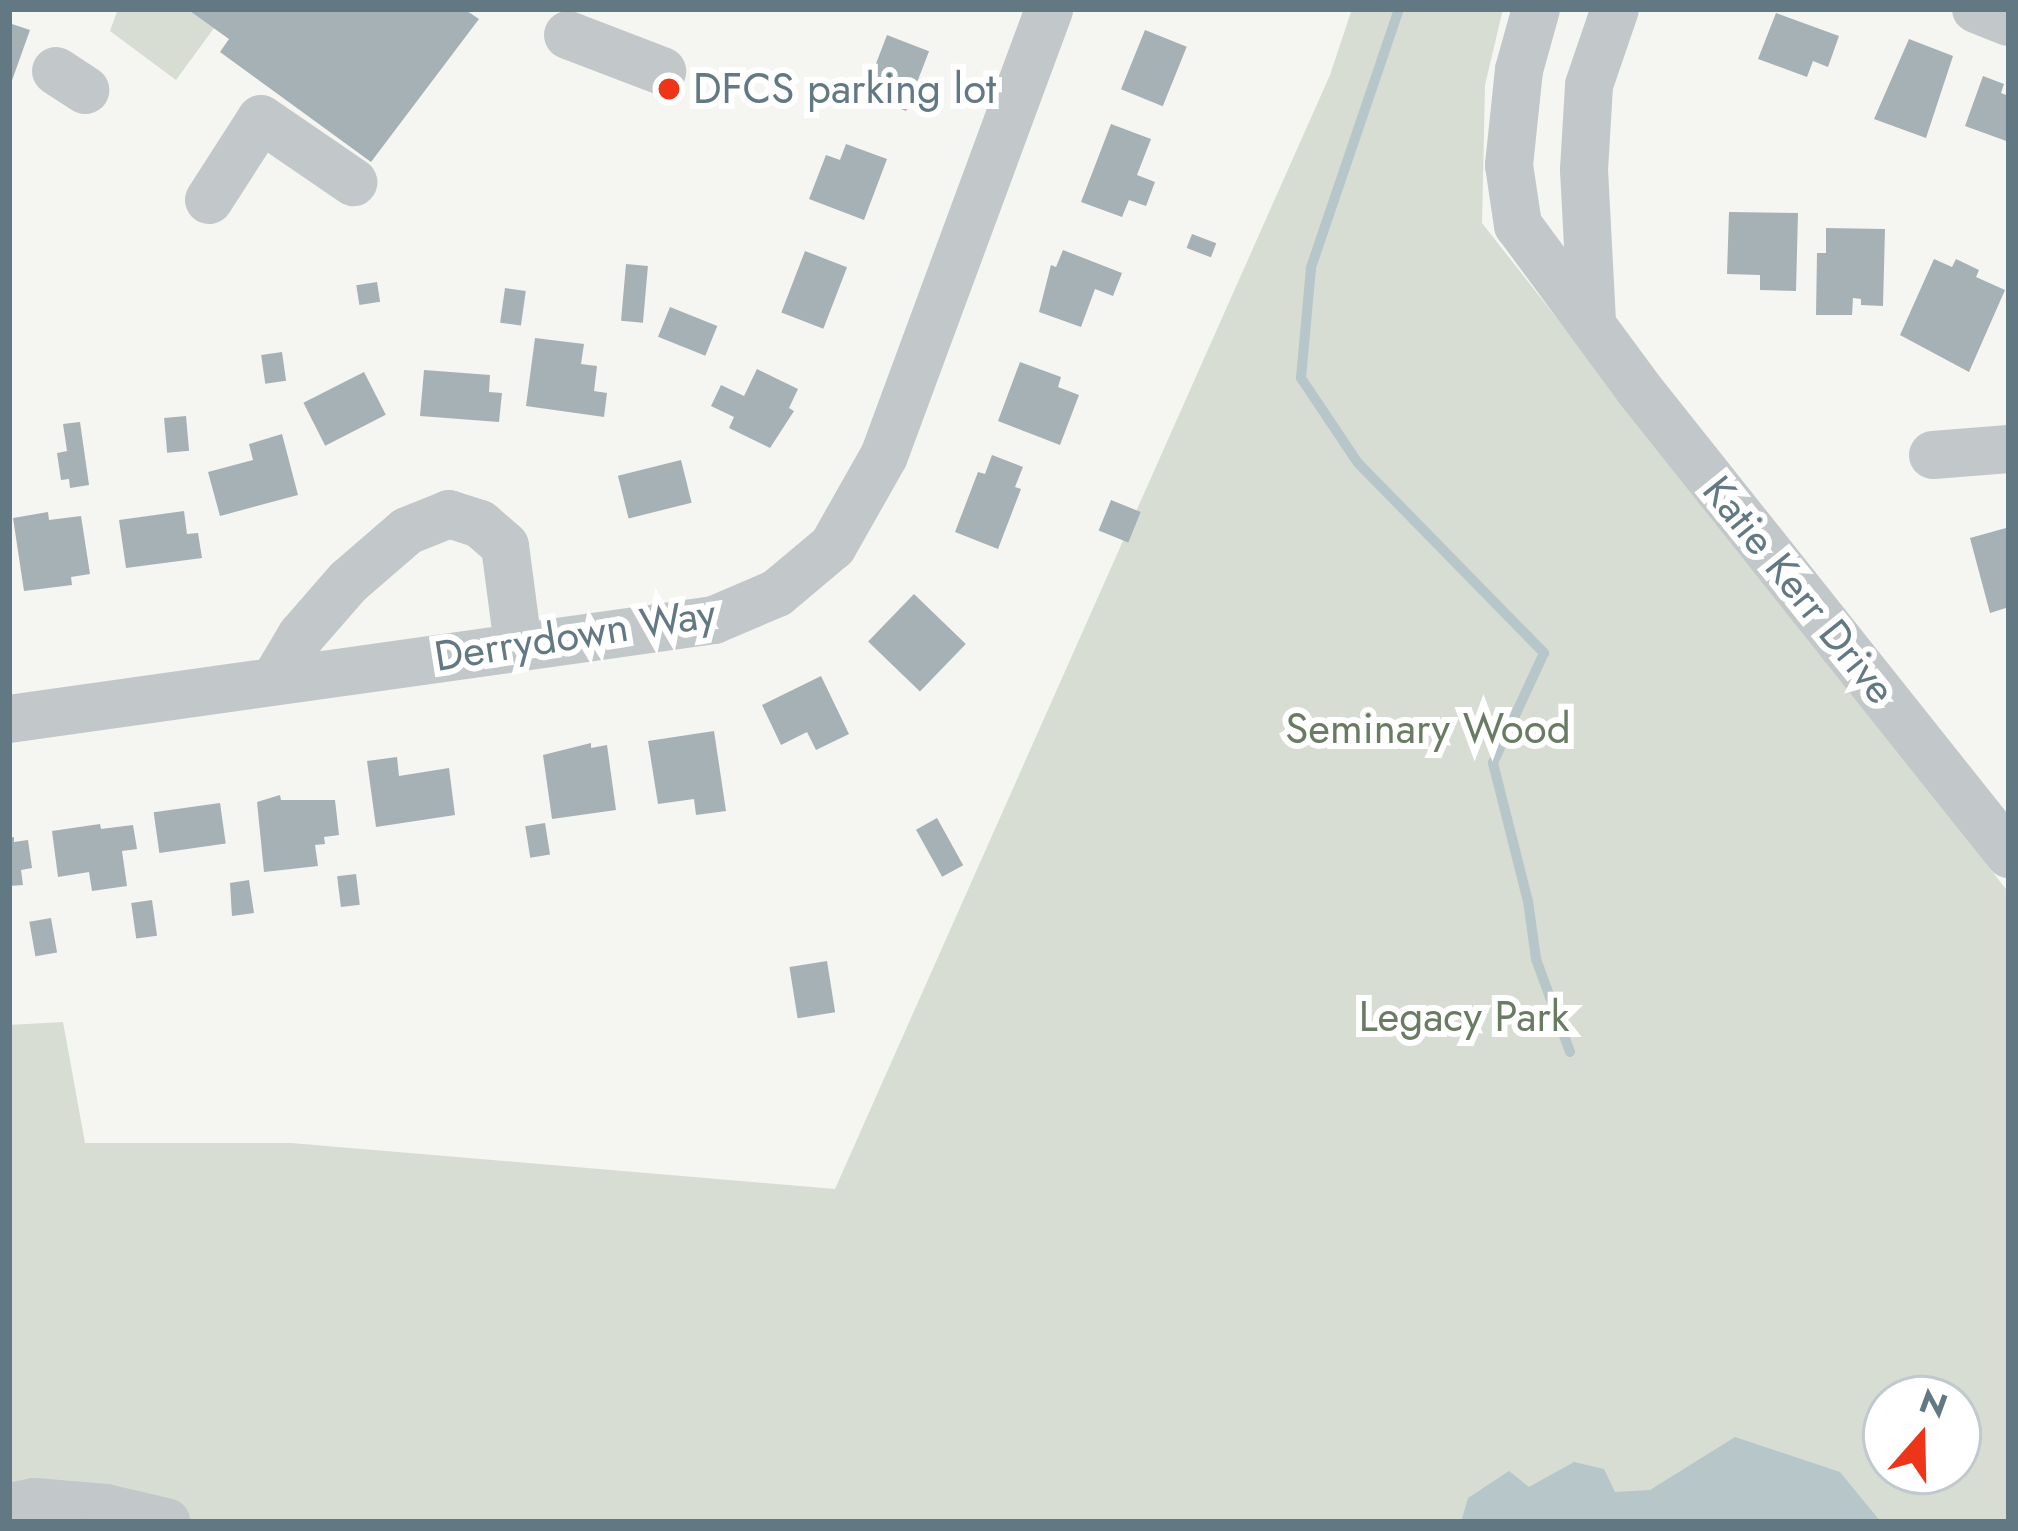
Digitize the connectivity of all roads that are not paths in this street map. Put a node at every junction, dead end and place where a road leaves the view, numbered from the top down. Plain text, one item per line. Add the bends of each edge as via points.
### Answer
1 (1049, 9) edge
2 (1536, 9) edge
3 (1615, 9) edge
4 (1976, 9) edge
5 (2009, 22) edge
6 (568, 34) dead end
7 (662, 70) dead end
8 (353, 182) dead end
9 (209, 200) dead end
10 (1592, 322) junction
11 (2009, 449) edge
12 (1933, 455) dead end
13 (518, 645) junction
14 (275, 680) junction
15 (9, 719) edge
16 (2009, 854) edge
17 (9, 1507) edge
18 (166, 1522) edge

1 - 13 street, Derrydown Way via 884,456 832,546 777,592 714,620
2 - 10 street, Katie Kerr Drive via 1519,70 1509,165 1518,225
3 - 10 street via 1589,85 1584,170
4 - 5 street
6 - 7 street
8 - 9 street via 261,118
10 - 16 street, Katie Kerr Drive
11 - 12 street
13 - 14 street, Derrydown Way
13 - 14 street via 505,546 480,524 449,514 407,531 347,582
14 - 15 street, Derrydown Way
17 - 18 street via 105,1508

